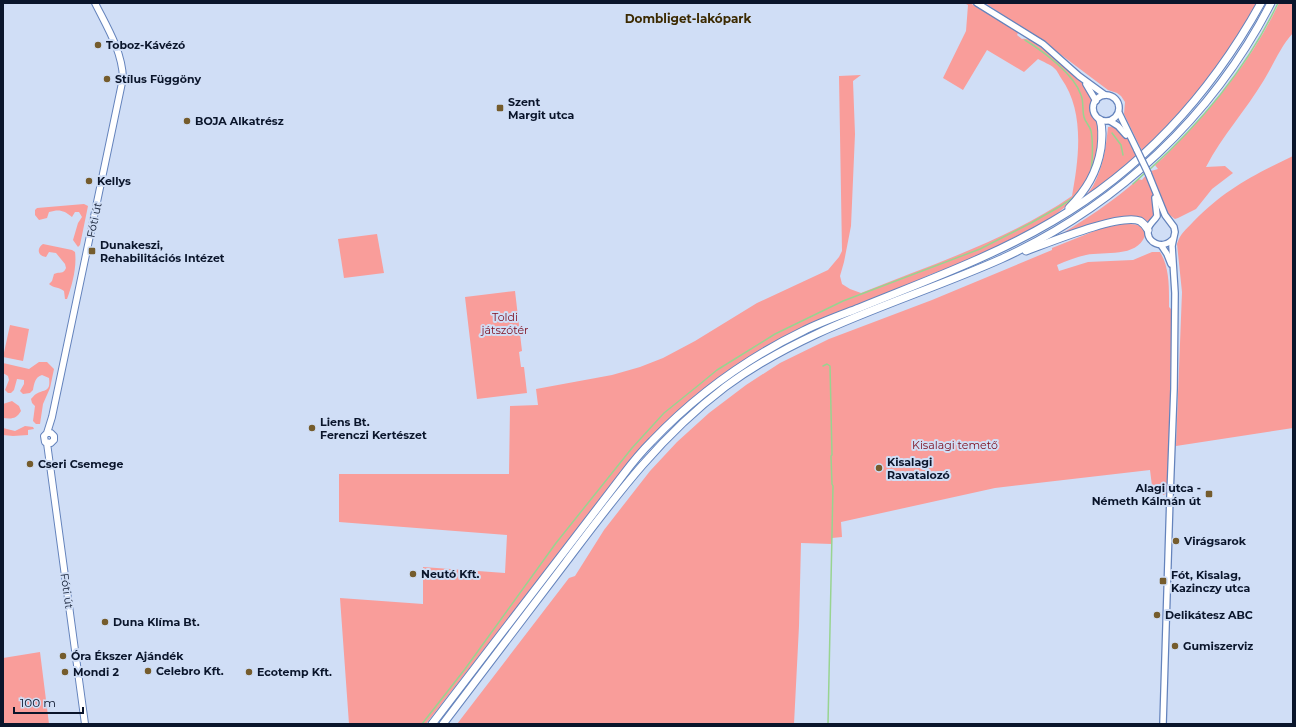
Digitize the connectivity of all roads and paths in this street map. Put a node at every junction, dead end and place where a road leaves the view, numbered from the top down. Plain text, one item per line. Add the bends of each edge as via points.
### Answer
1 (95, 3) edge
2 (977, 3) edge
3 (1261, 3) edge
4 (1271, 3) edge
5 (1080, 76) junction
6 (1105, 95) junction
7 (1096, 101) junction
8 (1118, 113) junction
9 (1100, 120) junction
10 (1110, 121) junction
11 (1130, 139) junction
12 (1154, 189) junction
13 (1058, 218) junction
14 (1154, 220) junction
15 (1168, 220) junction
16 (1148, 230) junction
17 (1172, 240) junction
18 (1161, 245) junction
19 (1001, 259) junction
20 (1174, 276) junction
21 (85, 724) edge
22 (432, 724) edge
23 (443, 724) edge
24 (1163, 724) edge

1 - 21 main road, Fóti út via 118,51 123,66 123,78 50,434 44,435 49,443
2 - 5 street via 1043,44
3 - 13 highway via 1228,57 1172,127 1116,178
4 - 19 highway via 1254,35 1219,86 1159,153 1089,209
5 - 6 street
5 - 7 street
6 - 7 street
6 - 8 street via 1117,100
7 - 9 street via 1093,109
8 - 10 street
8 - 11 street
9 - 10 street
9 - 13 highway via 1102,140 1094,175 1080,196
10 - 11 street
11 - 12 street, bridge
12 - 14 street via 1157,212
12 - 15 street
13 - 22 highway via 974,261 803,331 756,356 686,408 640,454
14 - 15 street
14 - 16 street
15 - 17 street via 1174,227
16 - 18 street via 1152,242
16 - 19 highway via 1141,222 1135,220 1113,221
17 - 18 street
17 - 20 street
18 - 20 street via 1167,254
19 - 23 highway via 808,339 760,364 725,387 692,414 629,480
20 - 24 street via 1174,389

